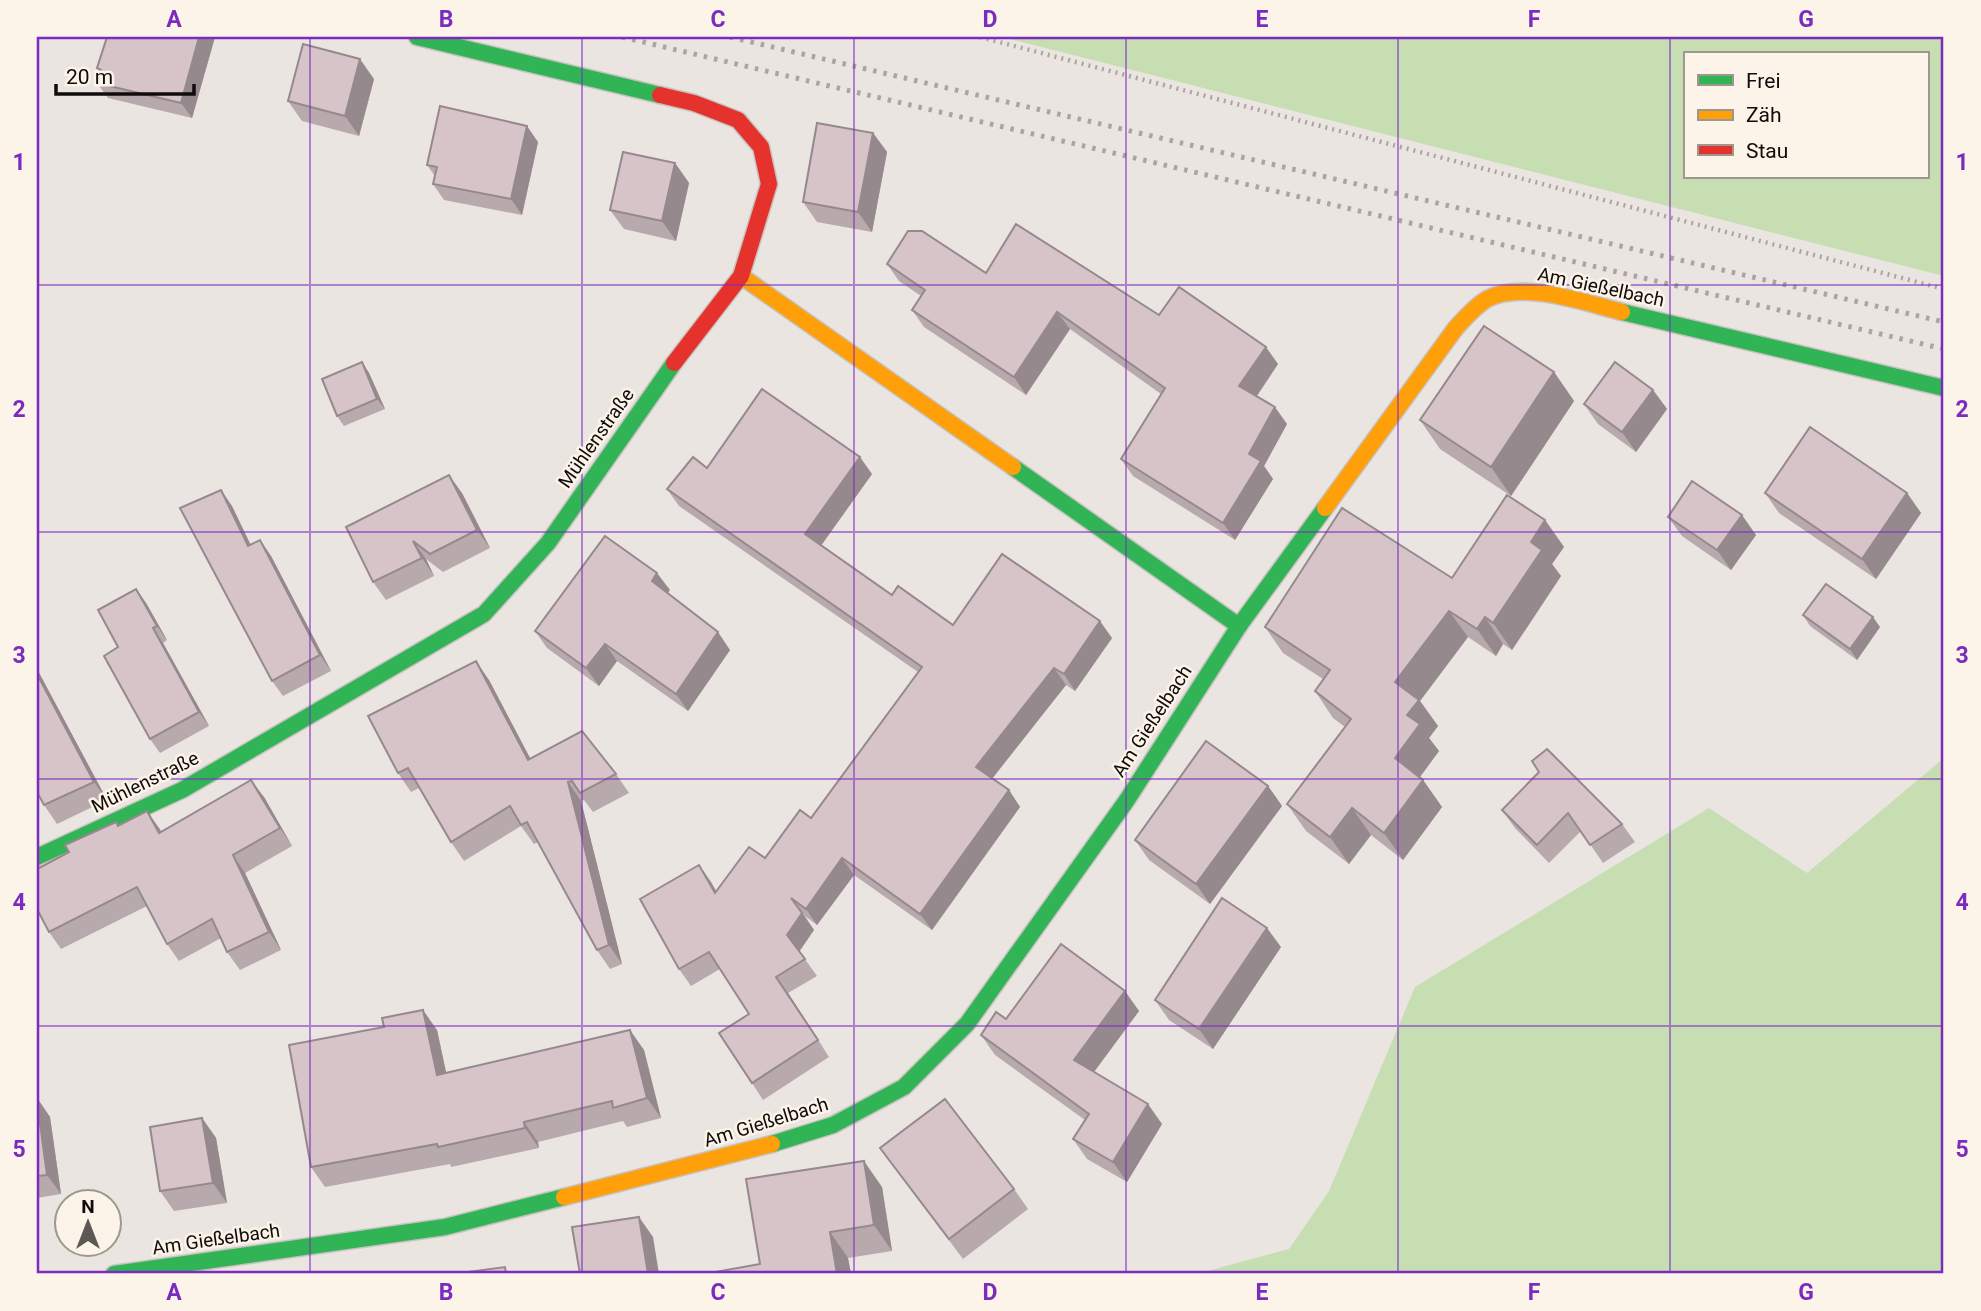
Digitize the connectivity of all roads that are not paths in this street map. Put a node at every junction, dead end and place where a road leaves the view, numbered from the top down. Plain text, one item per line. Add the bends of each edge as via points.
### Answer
1 (417, 37) edge
2 (741, 276) junction
3 (1944, 388) edge
4 (1239, 626) junction
5 (37, 857) edge
6 (114, 1274) edge

1 - 2 street, Mühlenstraße via 694,103 738,120 761,147 769,184
2 - 4 street
2 - 5 street, Mühlenstraße via 696,331 548,543 484,614 182,790
3 - 4 street, Am Gießelbach via 1557,296 1512,290 1485,299 1455,329
4 - 6 street, Am Gießelbach via 1127,800 967,1024 904,1087 833,1125 736,1155 445,1227

